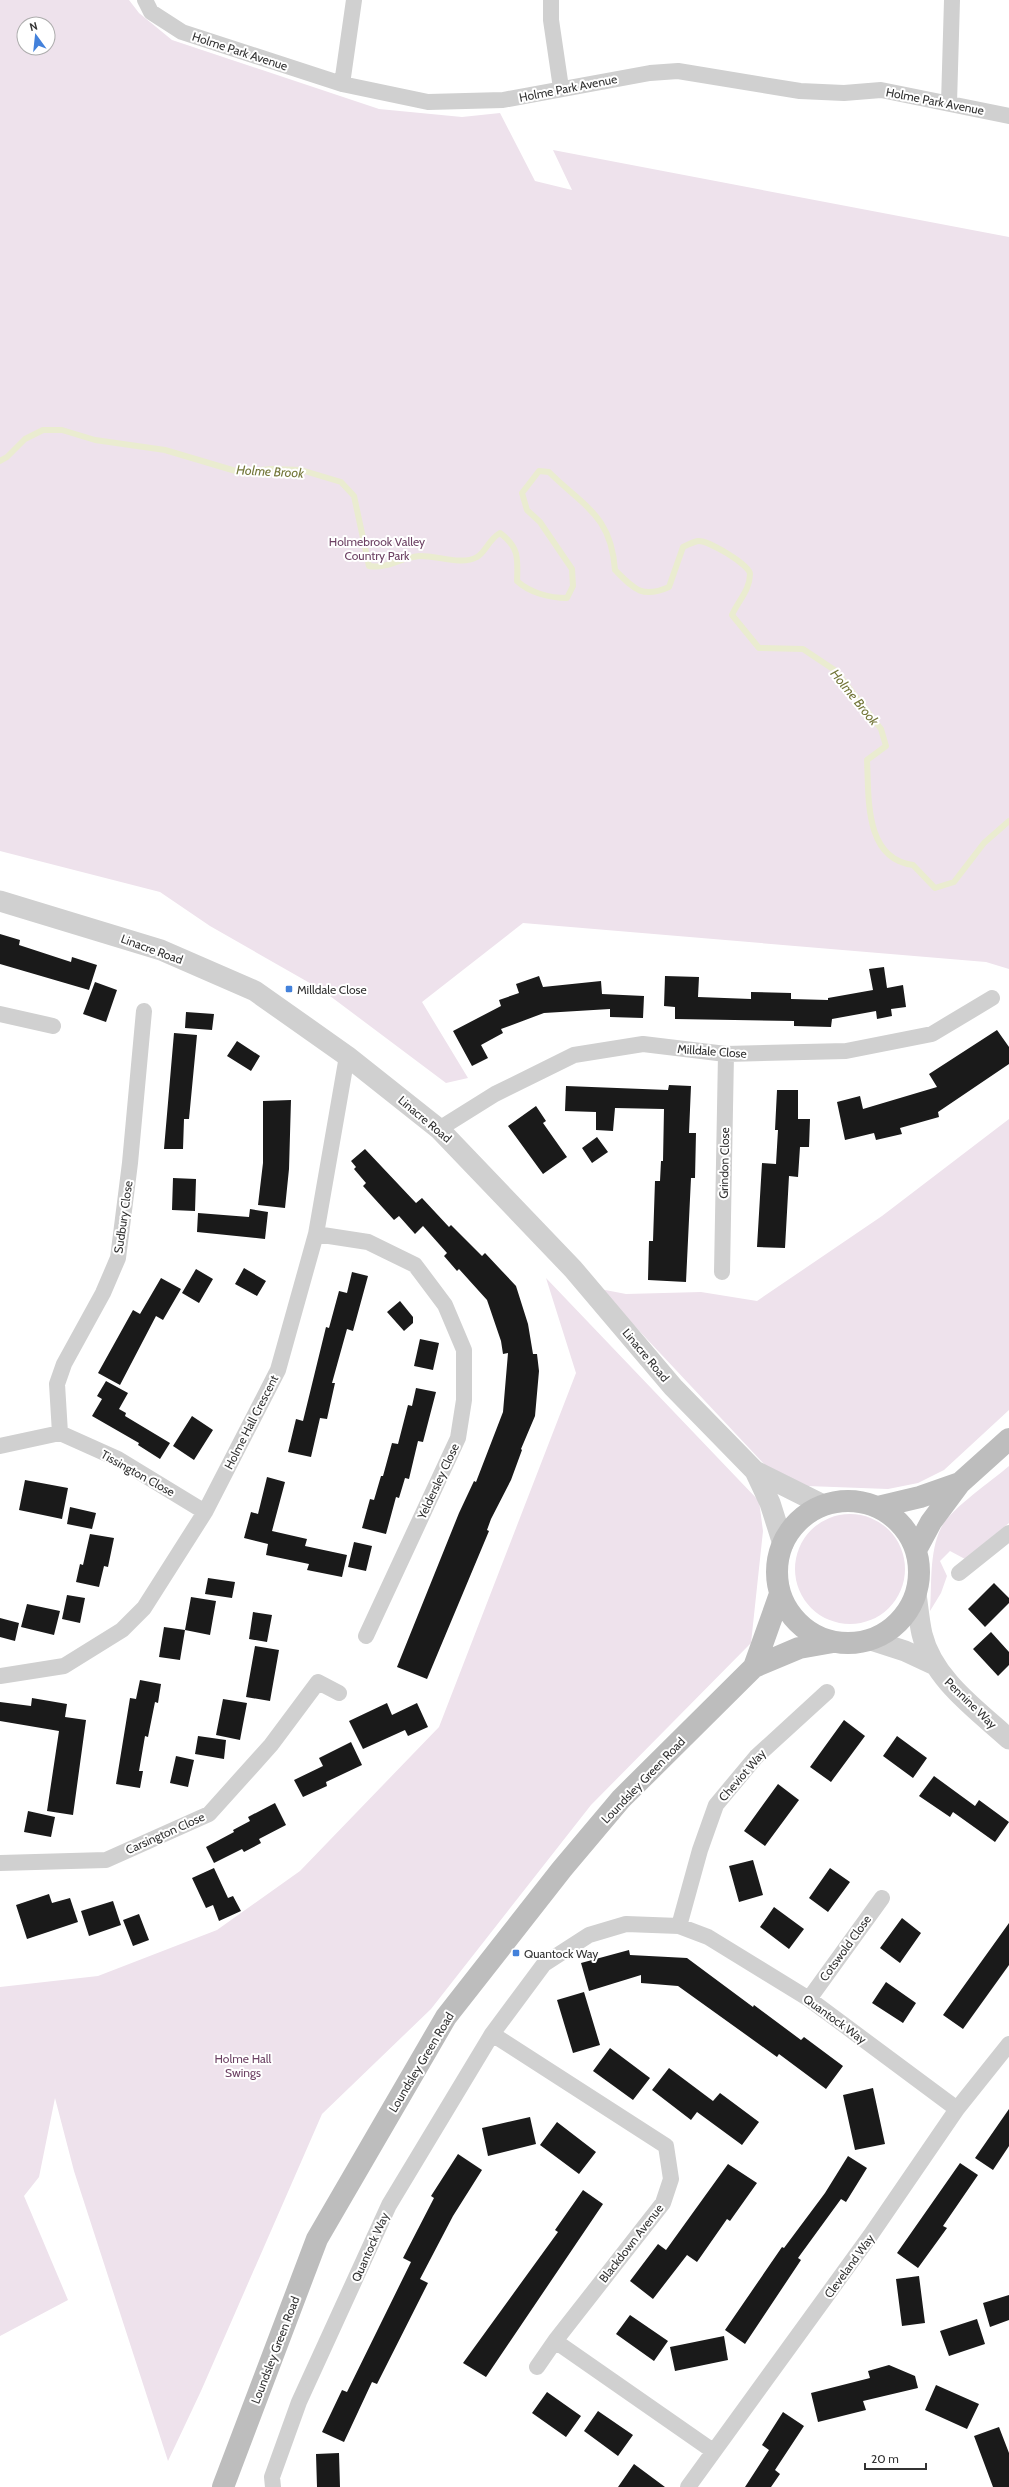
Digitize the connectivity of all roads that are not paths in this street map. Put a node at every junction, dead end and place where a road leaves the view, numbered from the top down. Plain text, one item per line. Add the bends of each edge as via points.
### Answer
1 (145, 0) edge
2 (354, 0) edge
3 (551, 0) edge
4 (952, 0) edge
5 (342, 84) junction
6 (561, 88) junction
7 (949, 103) junction
8 (1009, 116) edge
9 (0, 900) edge
10 (992, 998) dead end
11 (144, 1011) dead end
12 (0, 1014) edge
13 (53, 1026) dead end
14 (726, 1054) junction
15 (347, 1056) junction
16 (440, 1129) junction
17 (316, 1234) junction
18 (722, 1272) dead end
19 (60, 1433) junction
20 (1009, 1439) edge
21 (0, 1446) edge
22 (755, 1471) junction
23 (960, 1483) junction
24 (823, 1505) junction
25 (878, 1507) junction
26 (206, 1512) junction
27 (1009, 1534) edge
28 (783, 1544) junction
29 (916, 1550) junction
30 (959, 1573) dead end
31 (780, 1594) junction
32 (916, 1594) junction
33 (366, 1636) dead end
34 (871, 1640) junction
35 (833, 1642) junction
36 (935, 1665) junction
37 (754, 1667) junction
38 (0, 1676) edge
39 (827, 1692) dead end
40 (339, 1693) dead end
41 (1009, 1739) edge
42 (0, 1863) edge
43 (882, 1898) dead end
44 (679, 1926) junction
45 (809, 1999) junction
46 (492, 2034) junction
47 (1009, 2044) edge
48 (957, 2109) junction
49 (555, 2341) junction
50 (537, 2367) dead end
51 (713, 2451) junction
52 (222, 2487) edge
53 (273, 2487) edge
54 (688, 2487) edge

1 - 5 street, Holme Park Avenue via 151,12 182,32
2 - 5 street
3 - 6 street via 551,20
4 - 7 street
5 - 6 street, Holme Park Avenue via 428,102 504,100
6 - 7 street, Holme Park Avenue via 650,73 678,72 800,91 844,93 881,90
7 - 8 street, Holme Park Avenue
9 - 15 street, Linacre Road via 161,950 255,991
10 - 14 street, Milldale Close via 932,1034 846,1051
11 - 19 street, Sudbury Close via 118,1258 103,1293 64,1364 57,1384
12 - 13 street
14 - 16 street, Milldale Close via 643,1044 574,1055 495,1094
14 - 18 street, Grindon Close
15 - 16 street, Linacre Road
15 - 17 street, Holme Hall Crescent
16 - 22 street, Linacre Road via 573,1269 672,1387
17 - 26 street, Holme Hall Crescent via 278,1370
17 - 33 street, Yeldersley Close via 368,1242 415,1265 445,1304 464,1350 464,1400 458,1438
19 - 21 street
19 - 26 street, Tissington Close via 118,1459
20 - 23 main road
22 - 24 street, Linacre Road
22 - 28 street, Linacre Road via 770,1503
23 - 25 main road via 920,1497
23 - 29 main road via 931,1522
24 - 25 main road via 850,1501
24 - 28 main road via 795,1524
25 - 29 main road via 902,1524
26 - 38 street, Holme Hall Crescent via 144,1608 122,1630 64,1666
27 - 30 street
28 - 31 main road via 777,1568
29 - 32 main road via 920,1565
31 - 35 main road via 795,1620 806,1630
31 - 37 main road, Loundsley Green Road
32 - 34 main road via 904,1617 884,1634
32 - 36 street, Pennine Way via 922,1634
34 - 35 main road
34 - 36 street, Pennine Way via 905,1651
35 - 37 main road, Loundsley Green Road via 798,1648
36 - 41 street, Pennine Way via 957,1692
37 - 52 main road, Loundsley Green Road via 621,1799 562,1869 446,2017 317,2239
39 - 44 street, Cheviot Way via 756,1757 716,1805 700,1850
40 - 42 street, Carsington Close via 318,1682 271,1745 209,1814 106,1860
43 - 45 street, Cotswold Close
44 - 45 street, Quantock Way via 708,1937
44 - 46 street, Quantock Way via 626,1924 589,1935 544,1964
45 - 48 street, Quantock Way
46 - 49 street, Blackdown Avenue via 666,2146 671,2179 663,2203
46 - 53 street, Quantock Way via 389,2205 299,2402 272,2477
47 - 48 street, Cleveland Way
48 - 51 street, Cleveland Way via 870,2236
49 - 50 street, Blackdown Avenue
49 - 51 street
51 - 54 street, Cleveland Way

